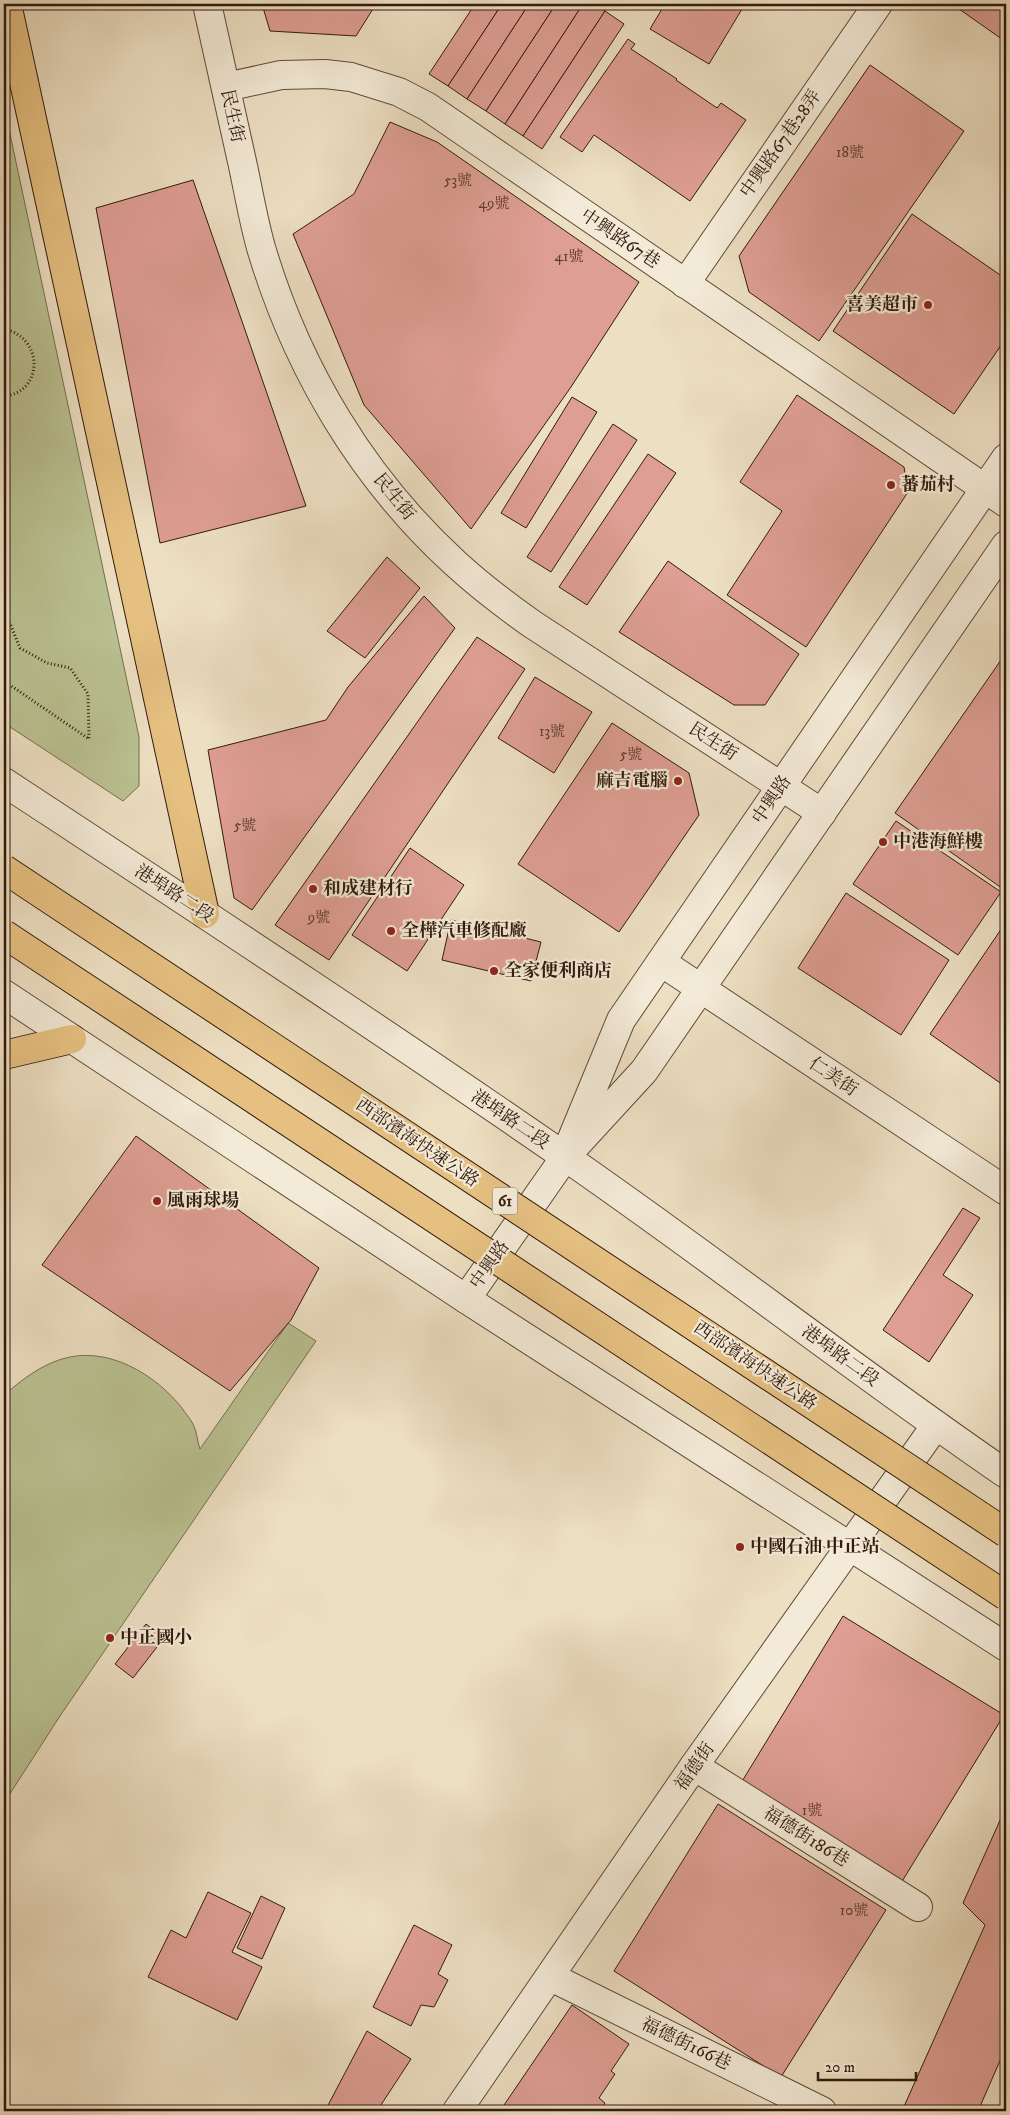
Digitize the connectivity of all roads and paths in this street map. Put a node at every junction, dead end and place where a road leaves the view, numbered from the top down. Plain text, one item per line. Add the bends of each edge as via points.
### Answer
1 (7, 4) edge
2 (207, 4) edge
3 (878, 4) edge
4 (226, 87) junction
5 (685, 284) junction
6 (4, 329) edge
7 (4, 396) edge
8 (1006, 458) edge
9 (996, 496) edge
10 (1006, 545) edge
11 (4, 609) edge
12 (4, 681) edge
13 (4, 782) edge
14 (781, 786) junction
15 (822, 813) junction
16 (4, 869) edge
17 (205, 914) junction
18 (4, 934) edge
19 (661, 962) junction
20 (701, 989) junction
21 (4, 994) edge
22 (72, 1039) junction
23 (4, 1055) edge
24 (565, 1157) junction
25 (1006, 1191) edge
26 (466, 1299) junction
27 (936, 1425) junction
28 (1006, 1474) edge
29 (1006, 1533) edge
30 (850, 1548) junction
31 (1006, 1596) edge
32 (1006, 1647) edge
33 (694, 1766) junction
34 (918, 1907) dead end
35 (551, 1977) junction
36 (457, 2111) edge
37 (822, 2111) edge

1 - 17 main road
2 - 4 street, 民生街
3 - 5 street, 中興路67巷28弄
4 - 5 street, 中興路67巷 via 281,75 325,74 351,77 399,92 428,107
4 - 14 street, 民生街 via 261,249 292,334 333,414 387,491 454,563 492,595
5 - 9 street, 中興路67巷
6 - 7 path via 15,331 24,338 32,349 34,361 33,374 27,384 10,396
8 - 9 street, 中興路
9 - 14 street, 中興路
10 - 15 street, 中興路
11 - 12 path via 20,648 47,663 70,668 88,694 89,739
13 - 17 street, 港埠路二段
14 - 15 street, 民生街
14 - 19 street, 中興路
15 - 20 street, 中興路
16 - 29 main road, 西部濱海快速公路 / 61, bridge
17 - 24 street, 港埠路二段
18 - 31 main road, bridge
19 - 20 street, 仁美街
19 - 24 street, 中興路 via 621,1020
20 - 24 street, 中興路 via 644,1071
20 - 25 street, 仁美街
21 - 22 street
22 - 23 main road
22 - 26 street
24 - 26 street, 中興路
24 - 27 street, 港埠路二段
26 - 30 street
27 - 28 street, 港埠路二段
27 - 30 street, 福德街
30 - 32 street
30 - 33 street, 福德街
33 - 34 street, 福德街186巷
33 - 35 street, 福德街
35 - 36 street, 福德街
35 - 37 street, 福德街166巷

